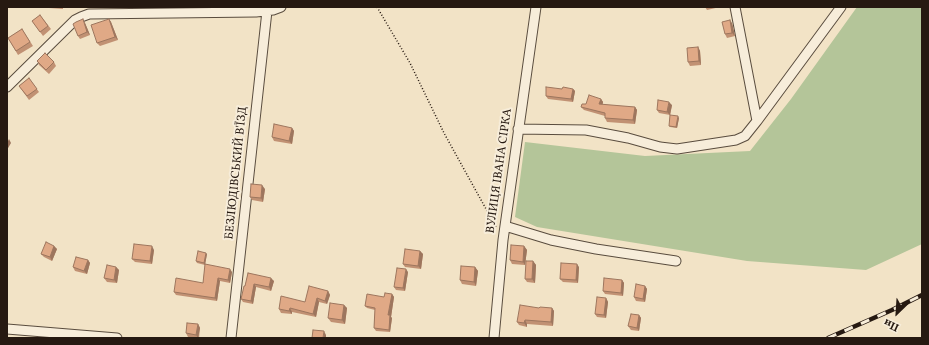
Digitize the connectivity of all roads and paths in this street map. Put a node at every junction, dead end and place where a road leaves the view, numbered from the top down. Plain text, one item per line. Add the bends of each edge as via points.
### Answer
1 (79, 7) edge
2 (281, 7) edge
3 (377, 7) edge
4 (536, 7) edge
5 (735, 7) edge
6 (841, 7) edge
7 (267, 11) junction
8 (81, 17) junction
9 (7, 87) edge
10 (757, 121) junction
11 (518, 129) junction
12 (500, 227) junction
13 (676, 261) dead end
14 (7, 329) edge
15 (117, 338) edge
16 (231, 338) edge
17 (494, 338) edge

1 - 8 street
2 - 7 street
3 - 12 path via 410,63 444,133
4 - 11 street, ВУЛИЦЯ ІВАНА СІРКА
5 - 10 street
6 - 10 street
7 - 8 street via 90,14
7 - 16 street, БЕЗЛЮДІВСЬКИЙ В'ЇЗД
8 - 9 street
10 - 11 street via 745,136 736,140 677,149 586,130
11 - 12 street, ВУЛИЦЯ ІВАНА СІРКА
12 - 13 street via 596,249
12 - 17 street, ВУЛИЦЯ ІВАНА СІРКА
14 - 15 street

